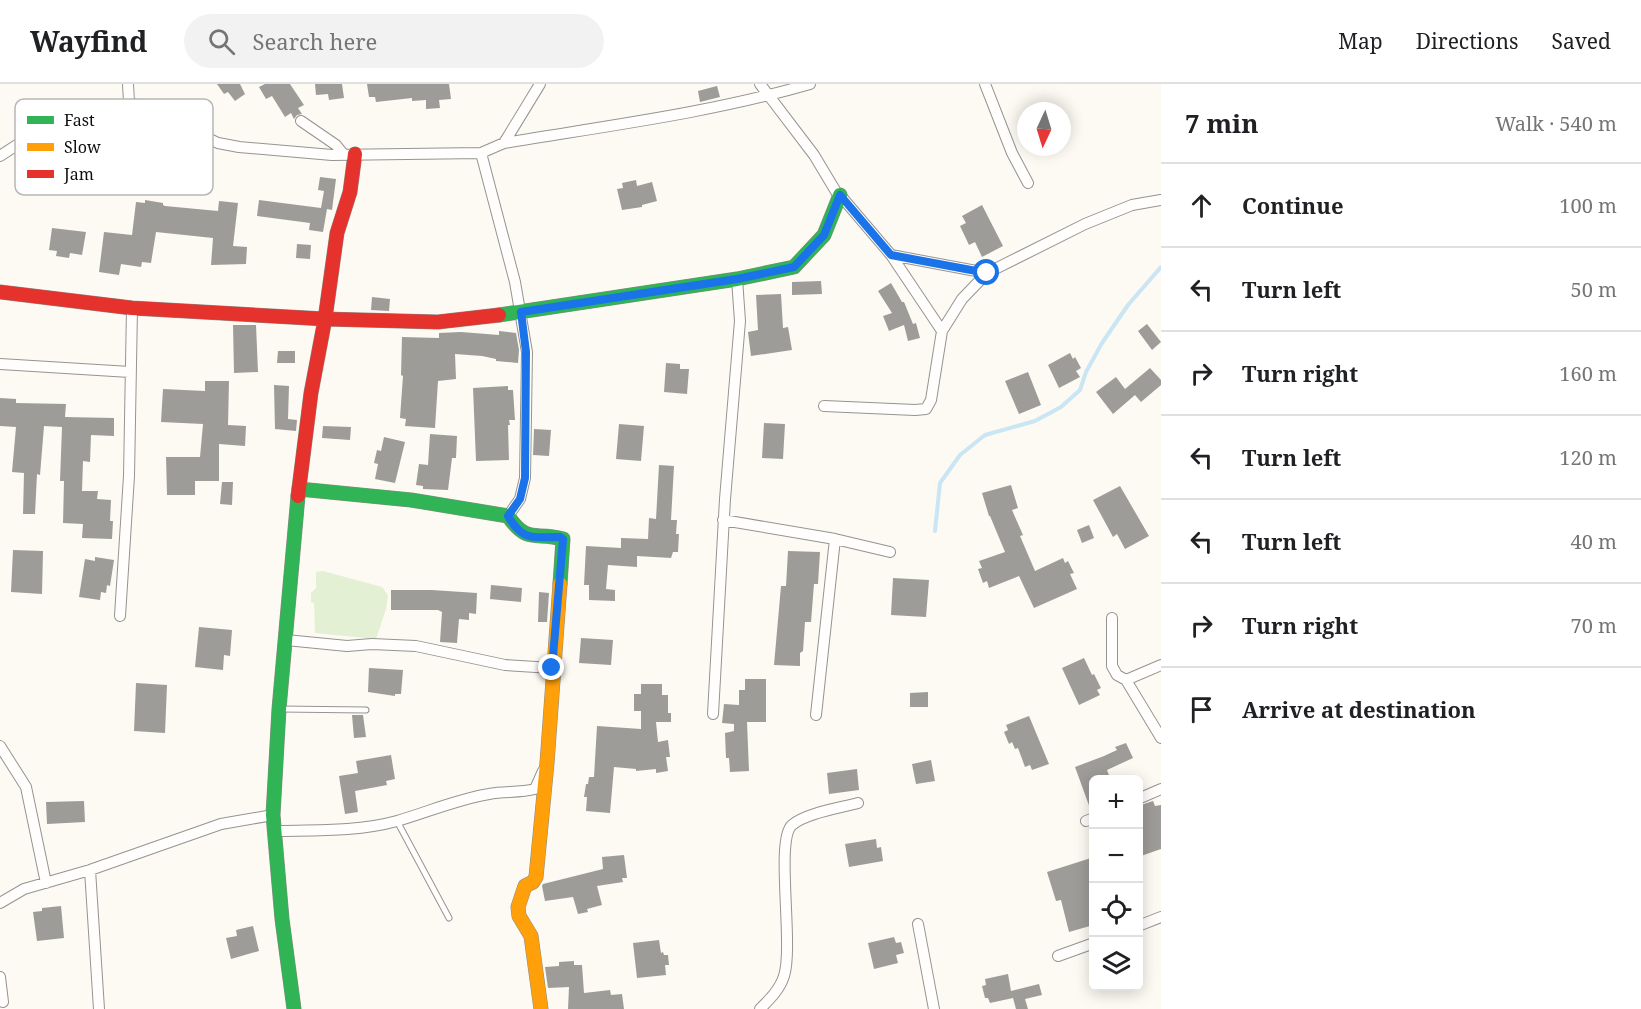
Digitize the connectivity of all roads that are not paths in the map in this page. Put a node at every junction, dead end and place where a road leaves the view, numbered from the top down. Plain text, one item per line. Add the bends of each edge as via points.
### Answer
1 (128, 84) edge
2 (540, 84) edge
3 (760, 84) edge
4 (810, 84) edge
5 (985, 84) edge
6 (770, 96) junction
7 (129, 99) edge
8 (301, 121) dead end
9 (213, 141) edge
10 (504, 143) junction
11 (15, 146) edge
12 (481, 153) junction
13 (349, 154) junction
14 (0, 156) edge
15 (1028, 183) dead end
16 (840, 195) junction
17 (1161, 200) edge
18 (891, 255) junction
19 (987, 273) junction
20 (737, 279) junction
21 (0, 292) edge
22 (132, 308) junction
23 (521, 312) junction
24 (326, 319) junction
25 (942, 331) junction
26 (0, 364) edge
27 (130, 372) junction
28 (824, 406) dead end
29 (299, 489) junction
30 (508, 516) junction
31 (723, 520) junction
32 (836, 539) junction
33 (890, 552) dead end
34 (120, 616) dead end
35 (1112, 618) dead end
36 (286, 640) junction
37 (1161, 665) edge
38 (552, 668) junction
39 (1126, 680) junction
40 (279, 709) junction
41 (366, 710) dead end
42 (713, 714) dead end
43 (816, 715) dead end
44 (1161, 738) edge
45 (0, 746) edge
46 (547, 763) junction
47 (1161, 789) edge
48 (1143, 797) edge
49 (858, 803) dead end
50 (273, 815) junction
51 (397, 821) junction
52 (274, 831) junction
53 (90, 870) junction
54 (46, 883) junction
55 (0, 903) edge
56 (1161, 917) edge
57 (449, 918) dead end
58 (918, 924) dead end
59 (1143, 924) edge
60 (1089, 944) edge
61 (1058, 956) dead end
62 (0, 977) edge
63 (3, 1002) dead end
64 (99, 1009) edge
65 (294, 1009) edge
66 (541, 1009) edge
67 (760, 1009) edge
68 (934, 1009) edge

1 - 7 street
2 - 10 street
3 - 6 street
4 - 6 street
5 - 15 street
6 - 10 street
6 - 16 street
8 - 13 street
9 - 13 street via 239,147
10 - 12 street
11 - 14 street
12 - 13 street
12 - 23 street
13 - 24 street via 350,192 338,233
16 - 18 street
16 - 20 street via 824,235 794,267
17 - 19 street via 1132,205 1085,224
18 - 19 street
18 - 25 street
19 - 25 street via 962,299
20 - 23 street
20 - 31 street via 740,321
21 - 22 street
22 - 24 street
22 - 27 street
23 - 24 street via 438,322
23 - 30 street via 526,352 525,478 520,499
24 - 29 street via 311,393
25 - 28 street via 931,400 926,409
26 - 27 street
27 - 34 street via 129,476
29 - 30 street via 411,500
29 - 36 street
30 - 38 street via 516,530 527,536 563,539
31 - 32 street
31 - 42 street
32 - 33 street
32 - 43 street
35 - 39 street via 1112,666
36 - 38 street via 347,646 416,646 505,665
36 - 40 street
37 - 39 street
38 - 46 street
39 - 44 street
40 - 41 lane
40 - 50 street
45 - 54 street via 26,788
46 - 51 street via 535,789 490,793
46 - 66 street via 536,877 525,886 518,908 521,922 531,936
47 - 48 street
49 - 67 street via 803,819 787,832 784,857 788,958 784,977
50 - 52 street
50 - 53 street via 221,824
51 - 52 street via 335,830
51 - 57 lane
52 - 65 street
53 - 54 street
53 - 64 street
54 - 55 street via 24,889
56 - 59 street
58 - 68 street
60 - 61 street
62 - 63 street

